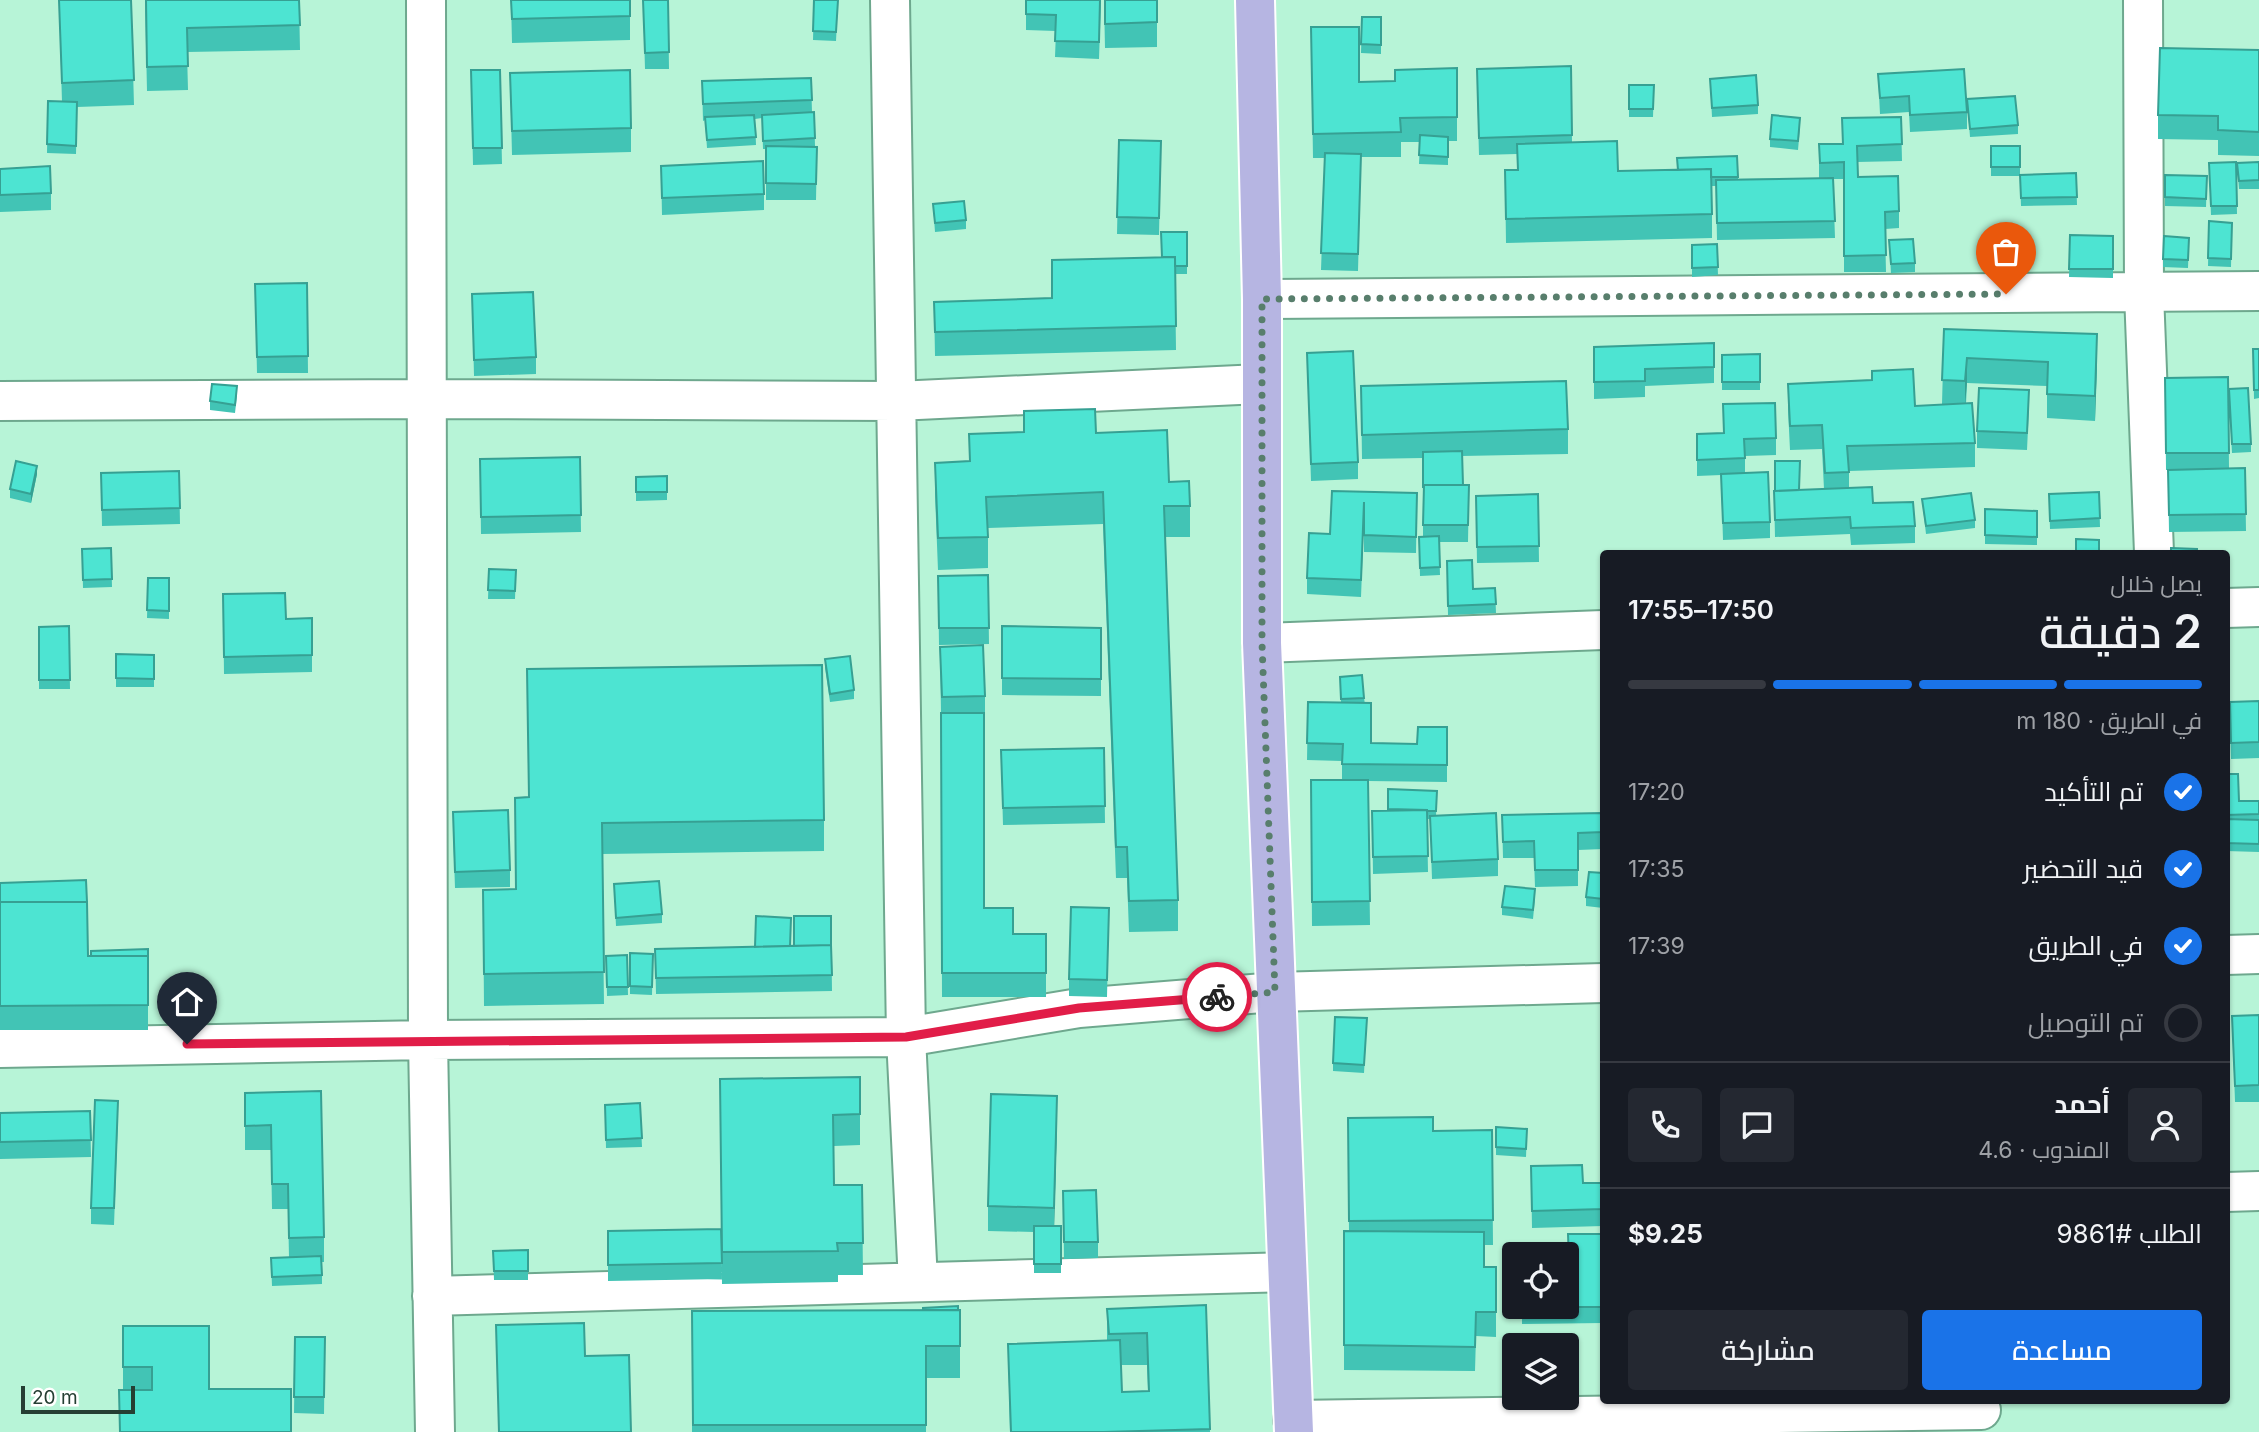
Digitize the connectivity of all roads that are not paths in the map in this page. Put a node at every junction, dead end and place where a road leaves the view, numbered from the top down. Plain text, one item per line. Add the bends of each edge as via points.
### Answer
1 (426, 0) edge
2 (890, 0) edge
3 (1255, 0) edge
4 (2143, 0) edge
5 (2259, 291) edge
6 (2144, 293) junction
7 (1262, 299) junction
8 (1260, 384) junction
9 (427, 398) junction
10 (0, 401) edge
11 (897, 401) junction
12 (2154, 550) edge
13 (2259, 607) edge
14 (2230, 608) edge
15 (1600, 630) edge
16 (1262, 643) junction
17 (2259, 954) edge
18 (2230, 955) edge
19 (1600, 983) edge
20 (1275, 992) junction
21 (906, 1037) junction
22 (428, 1040) junction
23 (0, 1048) edge
24 (2259, 1191) edge
25 (2230, 1192) edge
26 (1287, 1272) junction
27 (918, 1282) junction
28 (432, 1296) junction
29 (1981, 1414) edge
30 (1294, 1426) edge
31 (435, 1432) edge

1 - 9 street
2 - 11 street
3 - 7 main road
4 - 6 street
5 - 6 street
6 - 7 street
6 - 12 street
7 - 8 main road
8 - 11 street
8 - 16 main road
9 - 10 street
9 - 11 street
9 - 22 street
11 - 21 street
13 - 14 street
15 - 16 street
16 - 20 main road
17 - 18 street
19 - 20 street
20 - 21 street via 1079,1008
20 - 26 main road
21 - 22 street
21 - 27 street
22 - 23 street
22 - 28 street
24 - 25 street
26 - 27 street
26 - 30 main road
27 - 28 street
28 - 31 street
29 - 30 street

